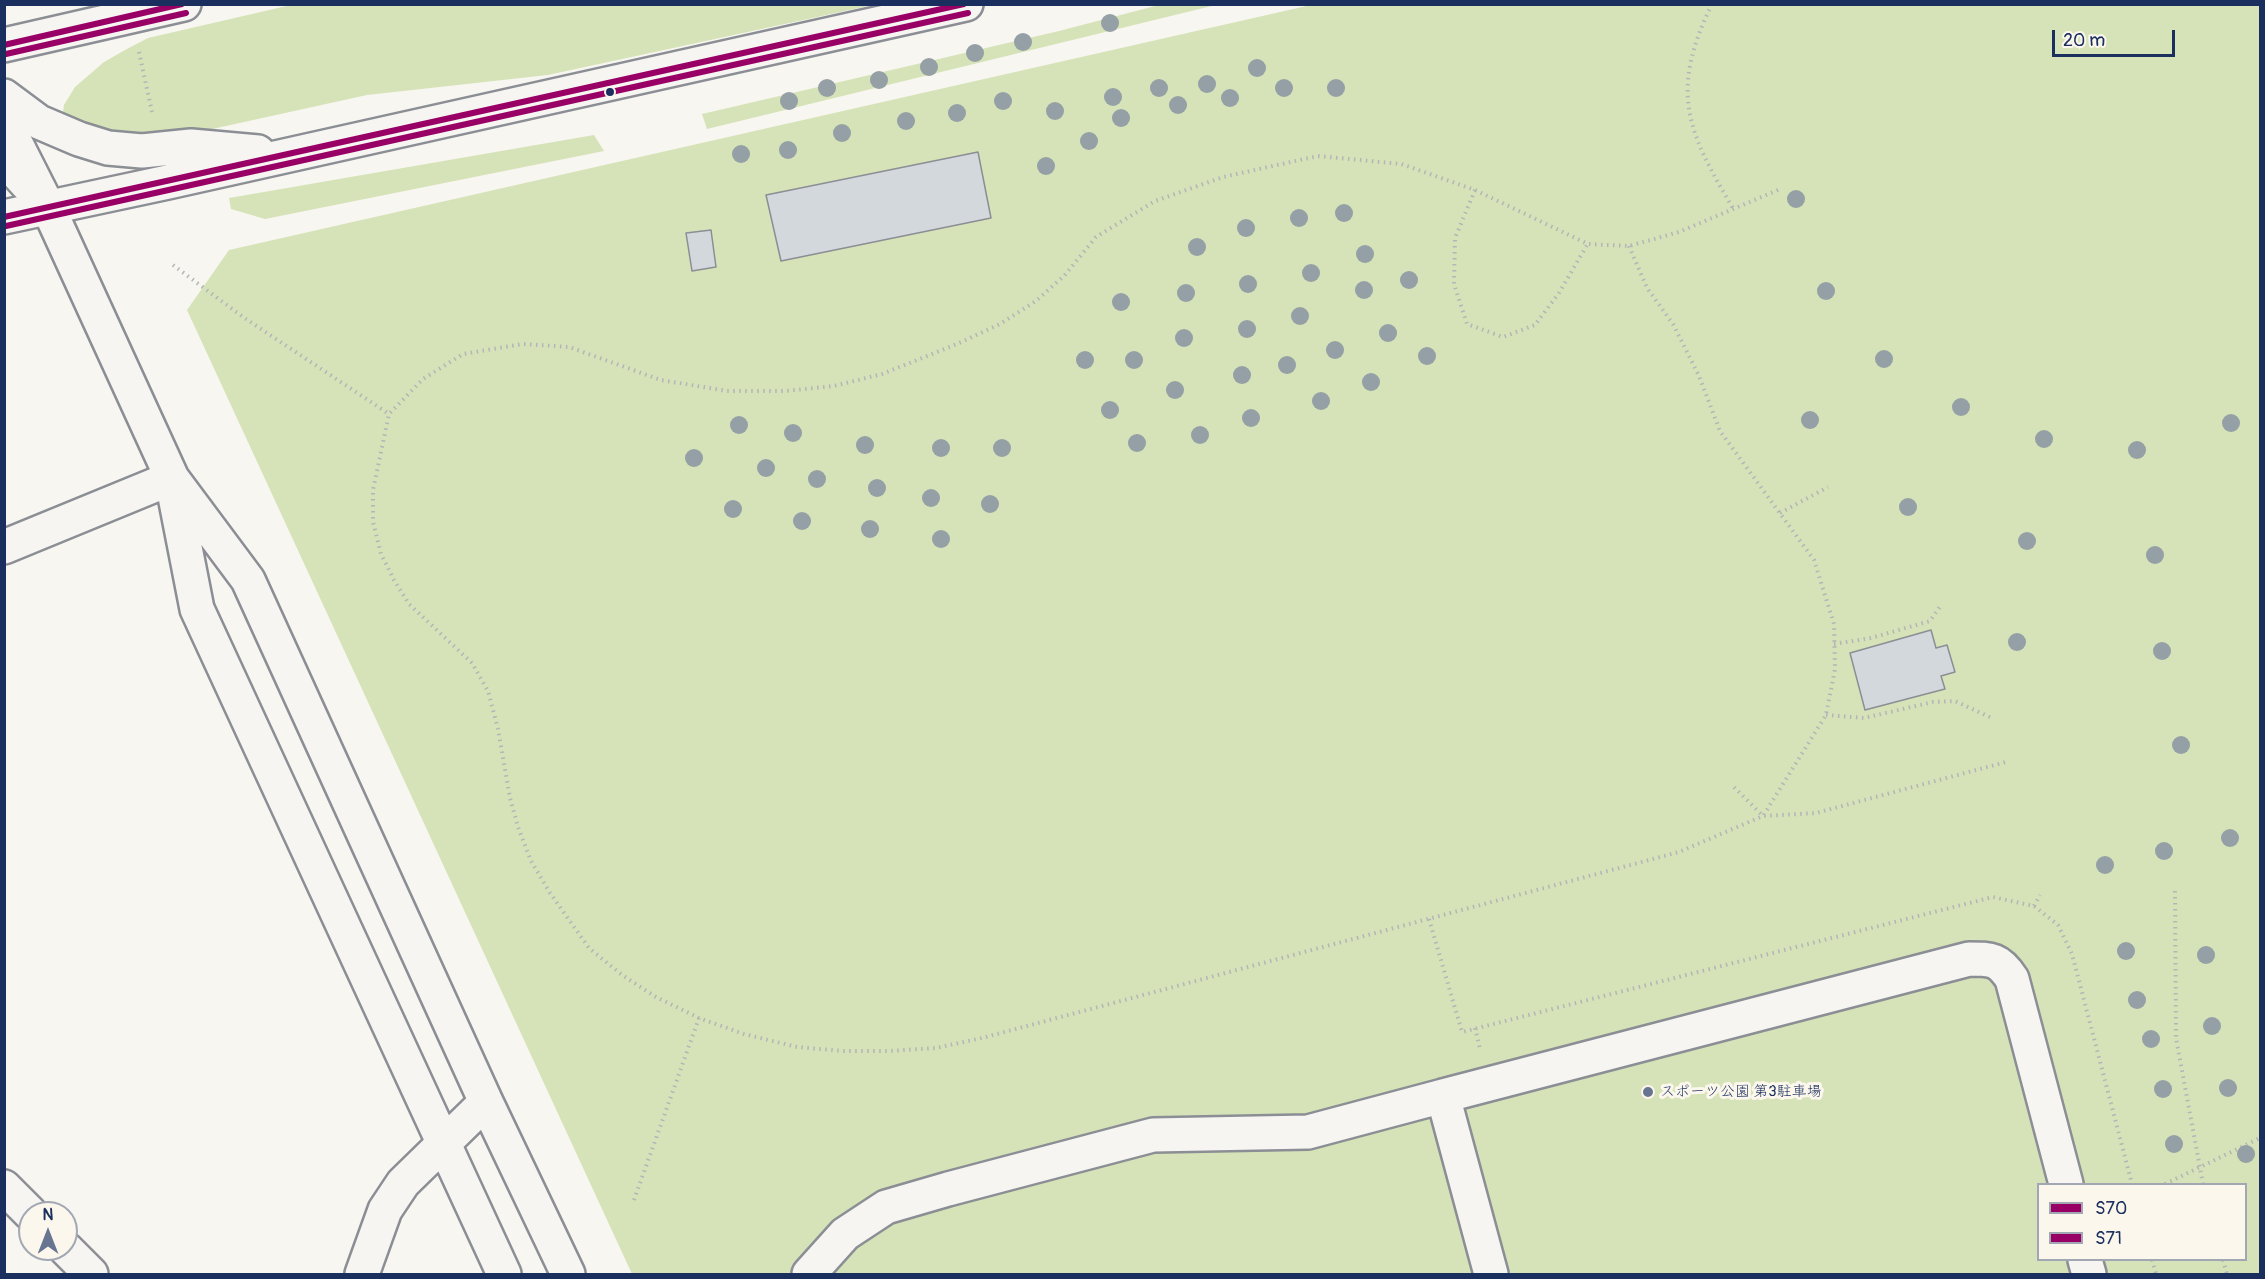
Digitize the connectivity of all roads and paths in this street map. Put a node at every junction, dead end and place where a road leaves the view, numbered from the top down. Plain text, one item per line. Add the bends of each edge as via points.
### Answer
1 (184, 4) edge
2 (966, 4) edge
3 (1712, 4) edge
4 (4, 45) edge
5 (138, 51) dead end
6 (4, 96) edge
7 (153, 115) dead end
8 (4, 120) edge
9 (290, 155) junction
10 (4, 166) edge
11 (1475, 190) junction
12 (1779, 190) dead end
13 (48, 207) junction
14 (1734, 210) junction
15 (4, 217) edge
16 (1587, 244) junction
17 (1629, 246) junction
18 (173, 265) dead end
19 (389, 414) junction
20 (172, 478) junction
21 (1828, 487) dead end
22 (1780, 513) junction
23 (4, 547) edge
24 (1941, 605) dead end
25 (1834, 644) junction
26 (1827, 715) junction
27 (1994, 719) dead end
28 (2006, 762) dead end
29 (1734, 787) dead end
30 (1763, 816) junction
31 (2175, 891) dead end
32 (2040, 895) dead end
33 (2034, 906) dead end
34 (1429, 919) junction
35 (699, 1018) junction
36 (1462, 1032) dead end
37 (1443, 1096) junction
38 (486, 1102) junction
39 (2260, 1138) edge
40 (444, 1144) junction
41 (2199, 1168) junction
42 (2065, 1183) edge
43 (2169, 1183) edge
44 (2203, 1183) edge
45 (4, 1187) edge
46 (634, 1200) dead end
47 (18, 1201) edge
48 (78, 1261) edge
49 (91, 1275) edge
50 (362, 1275) edge
51 (504, 1275) edge
52 (568, 1275) edge
53 (809, 1275) edge
54 (1491, 1275) edge

1 - 4 street
2 - 9 street
3 - 14 path via 1690,62 1689,113 1707,165
5 - 7 path
6 - 9 street via 39,122 108,148 142,151 191,146
8 - 13 street
9 - 13 street
10 - 13 street via 15,171
11 - 16 path
11 - 16 path via 1455,238 1454,284 1467,324 1503,338 1535,325
11 - 19 path via 1401,164 1318,156 1223,177 1155,201 1096,237 1064,276 1036,301 1000,324 882,374 834,386 727,391 661,380 568,347 523,344 463,354 423,379
12 - 14 path
13 - 15 street
13 - 20 street
14 - 17 path
16 - 17 path
17 - 22 path via 1647,288 1673,324 1699,376 1720,431
18 - 19 path via 243,317
19 - 35 path via 373,490 373,522 381,554 409,604 472,663 488,691 510,798 531,861 589,948 656,997
20 - 23 street
20 - 38 street via 248,580
20 - 40 street via 197,609
21 - 22 path
22 - 25 path via 1814,560 1833,624
24 - 25 path via 1929,621
25 - 26 path via 1835,669
26 - 27 path via 1864,718 1933,702 1955,701
26 - 30 path
28 - 30 path via 1816,813
29 - 30 path
30 - 34 path via 1679,852
31 - 41 path via 2176,1038
32 - 33 path
34 - 35 path via 936,1048 844,1051 797,1047
34 - 36 path
35 - 46 path
37 - 42 street via 1970,959 1987,959 2003,966 2012,979
37 - 53 street via 1308,1132 1153,1135 948,1189 886,1207 845,1234
37 - 54 street
38 - 40 street
38 - 52 street
39 - 41 path
40 - 50 street via 404,1183 385,1210
40 - 51 street
41 - 43 path
41 - 44 path
45 - 47 street
48 - 49 street

